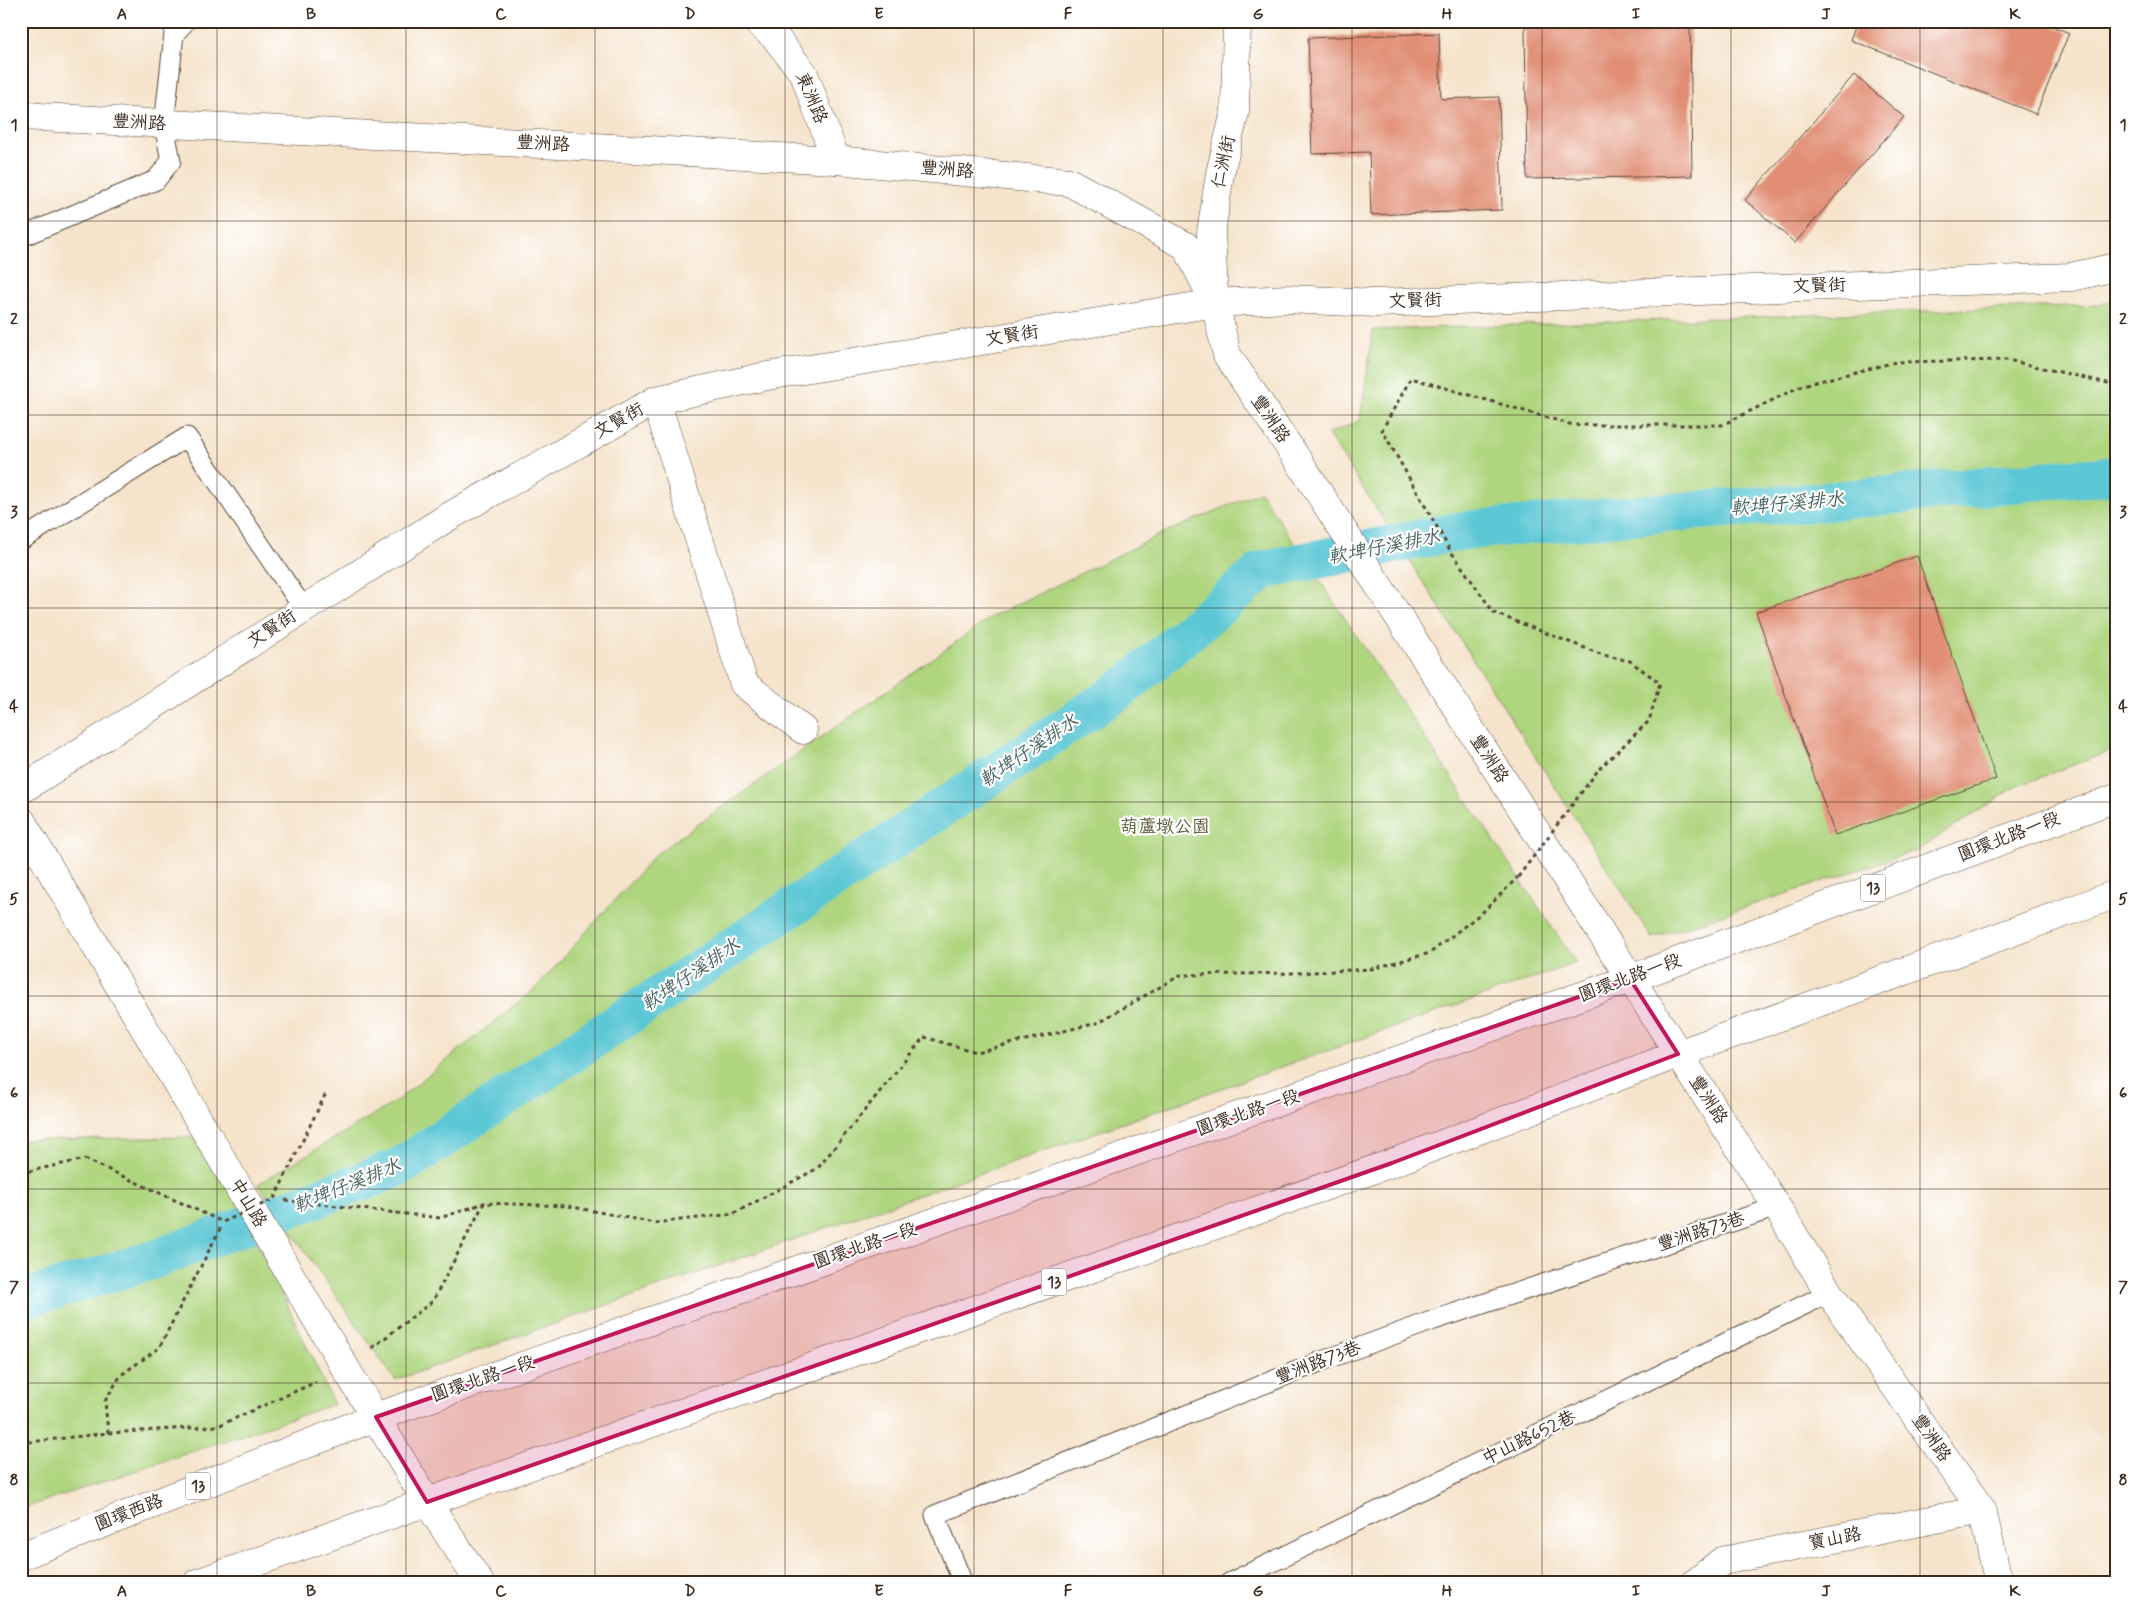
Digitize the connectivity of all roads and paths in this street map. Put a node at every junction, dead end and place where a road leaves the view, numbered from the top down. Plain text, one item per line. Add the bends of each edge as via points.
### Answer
1 (186, 21) edge
2 (756, 21) edge
3 (1237, 21) edge
4 (21, 116) edge
5 (164, 125) junction
6 (836, 160) junction
7 (21, 238) edge
8 (2116, 267) edge
9 (1215, 303) junction
10 (2116, 385) edge
11 (656, 400) junction
12 (21, 540) edge
13 (304, 609) junction
14 (804, 730) dead end
15 (21, 790) edge
16 (2116, 798) edge
17 (21, 820) edge
18 (2116, 894) edge
19 (1630, 979) junction
20 (1678, 1054) junction
21 (327, 1091) dead end
22 (21, 1173) edge
23 (274, 1199) junction
24 (484, 1203) junction
25 (1777, 1207) junction
26 (466, 1210) dead end
27 (223, 1222) junction
28 (1829, 1293) junction
29 (346, 1369) junction
30 (376, 1417) junction
31 (108, 1433) junction
32 (21, 1443) edge
33 (427, 1502) junction
34 (1982, 1510) junction
35 (21, 1556) edge
36 (197, 1583) edge
37 (480, 1583) edge
38 (963, 1583) edge
39 (1229, 1583) edge
40 (1696, 1583) edge
41 (1999, 1583) edge

1 - 5 lane via 174,34
2 - 6 street, 東洲路 via 775,38 804,74
3 - 9 street, 仁洲街 via 1235,112 1220,173 1211,233
4 - 5 street, 豐洲路
5 - 6 street, 豐洲路
5 - 7 lane via 171,161 156,180
6 - 9 street, 豐洲路 via 1069,182 1186,246
8 - 9 street, 文賢街 via 2071,277 1376,303 1286,299
9 - 11 street, 文賢街 via 767,376
9 - 19 street, 豐洲路 via 1227,355 1298,460
10 - 24 path, bridge via 2008,360 1896,362 1803,385 1722,425 1573,425 1411,378 1382,430 1450,550 1494,613 1630,661 1660,684 1649,721 1599,769 1518,877 1484,911 1430,953 1371,969 1295,974 1181,975 1097,1023 976,1052 924,1037 818,1168 733,1214 654,1223 568,1206
11 - 13 street, 文賢街 via 448,517
11 - 14 street via 744,684
12 - 13 lane via 187,437
13 - 15 street, 文賢街
16 - 19 street, 圓環北路一段 / 13
17 - 29 street, 中山路
18 - 20 street, 13
19 - 20 street, 豐洲路
19 - 30 street, 圓環北路一段 / 13
20 - 25 street, 豐洲路
20 - 33 street, 13 via 1392,1163
21 - 23 path, bridge
22 - 27 path, bridge via 84,1159
23 - 24 path via 440,1218
23 - 27 path, bridge
24 - 26 path
24 - 29 path via 434,1301
25 - 28 street, 豐洲路
25 - 38 lane, 豐洲路73巷 via 1434,1320 1322,1361 935,1516
27 - 31 path via 159,1348 121,1375 105,1401
28 - 34 street, 豐洲路
28 - 39 lane, 中山路652巷
29 - 30 street, 中山路
29 - 31 path via 218,1426
30 - 33 street, 中山路
30 - 35 street, 圓環西路 / 13
31 - 32 path
33 - 36 street, 13
33 - 37 street, 中山路
34 - 40 street, 寶山路 via 1722,1561
34 - 41 street, 豐洲路

